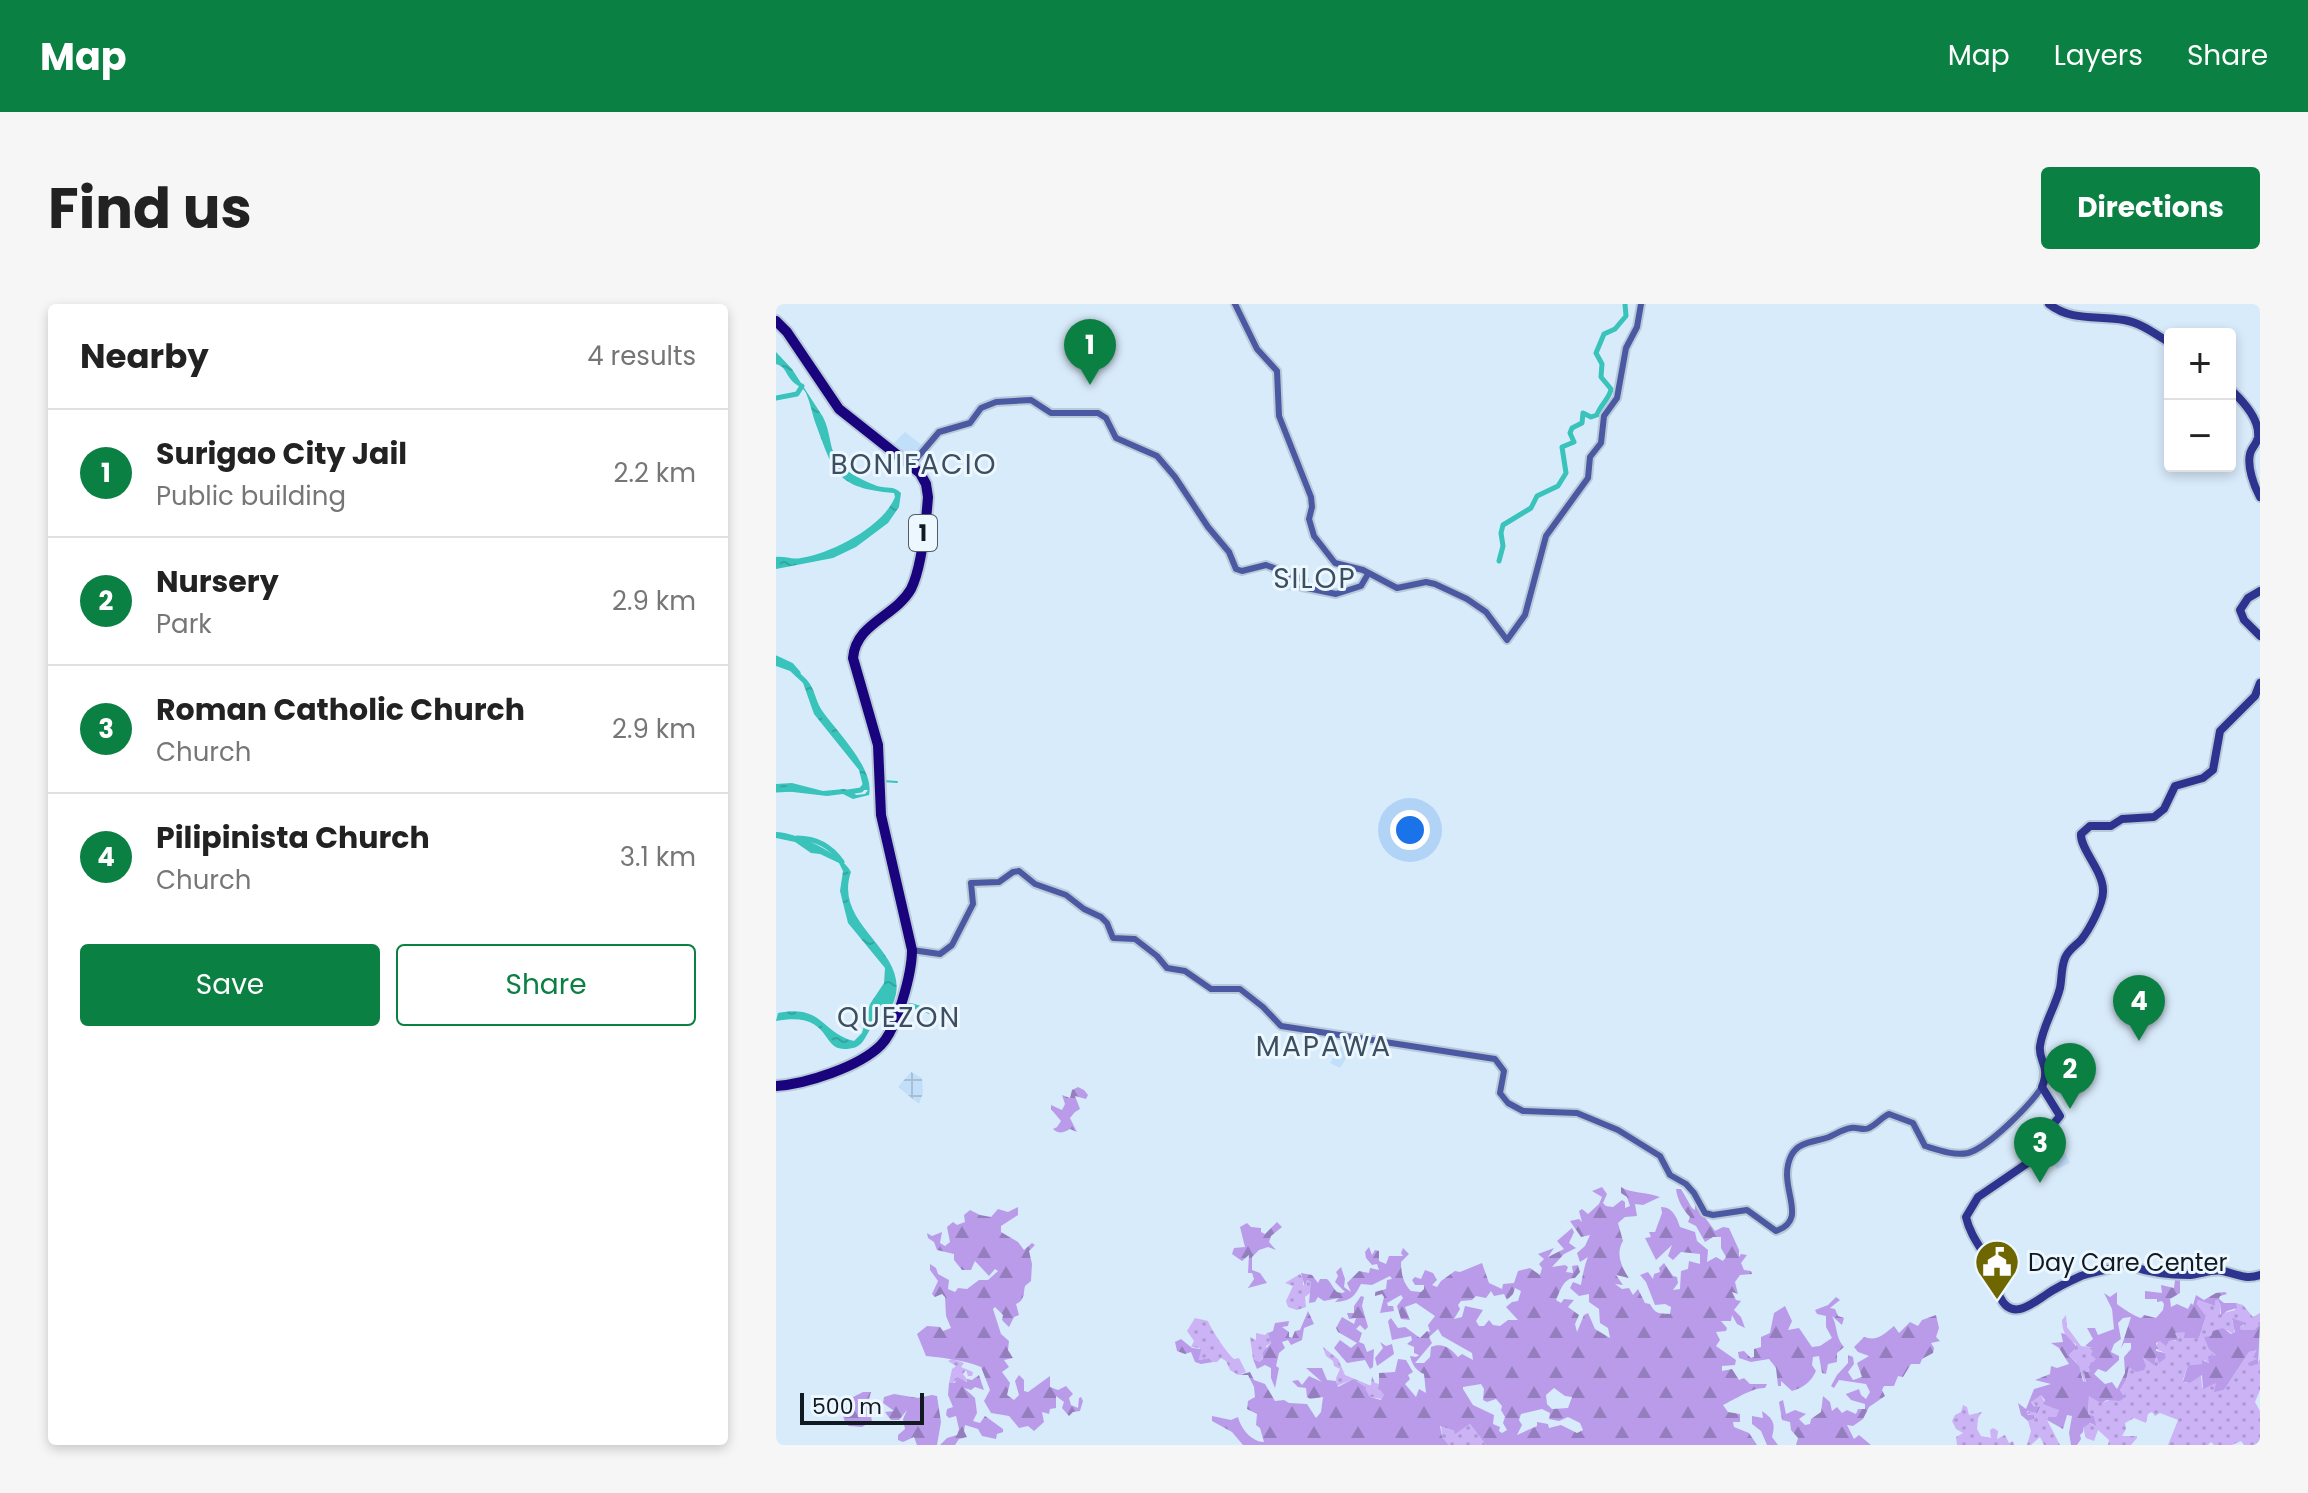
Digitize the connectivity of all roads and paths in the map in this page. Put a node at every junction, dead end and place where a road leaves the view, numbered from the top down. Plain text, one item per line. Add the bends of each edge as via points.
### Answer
1 (1235, 304) edge
2 (1641, 304) edge
3 (2049, 304) edge
4 (776, 321) edge
5 (2164, 340) edge
6 (2236, 396) edge
7 (911, 465) junction
8 (2260, 497) edge
9 (1368, 574) junction
10 (2260, 591) edge
11 (2260, 636) edge
12 (2260, 683) edge
13 (912, 950) junction
14 (776, 1086) edge
15 (2045, 1094) junction
16 (2260, 1275) edge

1 - 9 main road via 1257,349 1277,371 1279,416 1311,497 1315,541 1335,563
2 - 9 main road via 1617,398 1604,416 1601,443 1590,457 1588,480 1546,536 1525,615 1511,637 1507,640 1476,605 1435,584 1397,588
3 - 5 main road via 2073,316 2135,323
4 - 7 highway, 1 via 839,409
6 - 8 main road via 2255,423 2258,438 2249,459
7 - 9 main road via 939,432 970,423 981,408 996,402 1031,400 1051,413 1098,413 1116,438 1157,456 1236,569 1266,565 1304,580 1302,587 1332,593 1364,584
7 - 13 highway, 1 via 928,492 915,578 903,600 862,634 854,653 878,745 881,815
10 - 11 main road via 2240,610
12 - 15 main road via 2257,694 2220,731 2211,773 2176,785 2154,817 2090,826 2081,834 2103,896 2084,935 2067,953 2044,1027 2040,1053 2046,1068
13 - 14 highway, 1 via 895,1018 879,1047 815,1079
13 - 15 main road via 944,953 973,904 971,883 999,882 1019,871 1098,915 1112,937 1134,939 1167,968 1187,972 1211,989 1242,990 1283,1027 1495,1059 1504,1071 1500,1093 1511,1105 1526,1111 1577,1113 1614,1128 1661,1158 1705,1213 1747,1210 1776,1231 1792,1220 1787,1170 1793,1152 1802,1145 1848,1128 1869,1129 1889,1114 1913,1123 1925,1146 1967,1153
15 - 16 main road via 2060,1116 2046,1133 2045,1151 1978,1197 1967,1213 2005,1304 2029,1308 2082,1276 2124,1263 2167,1275 2220,1270

